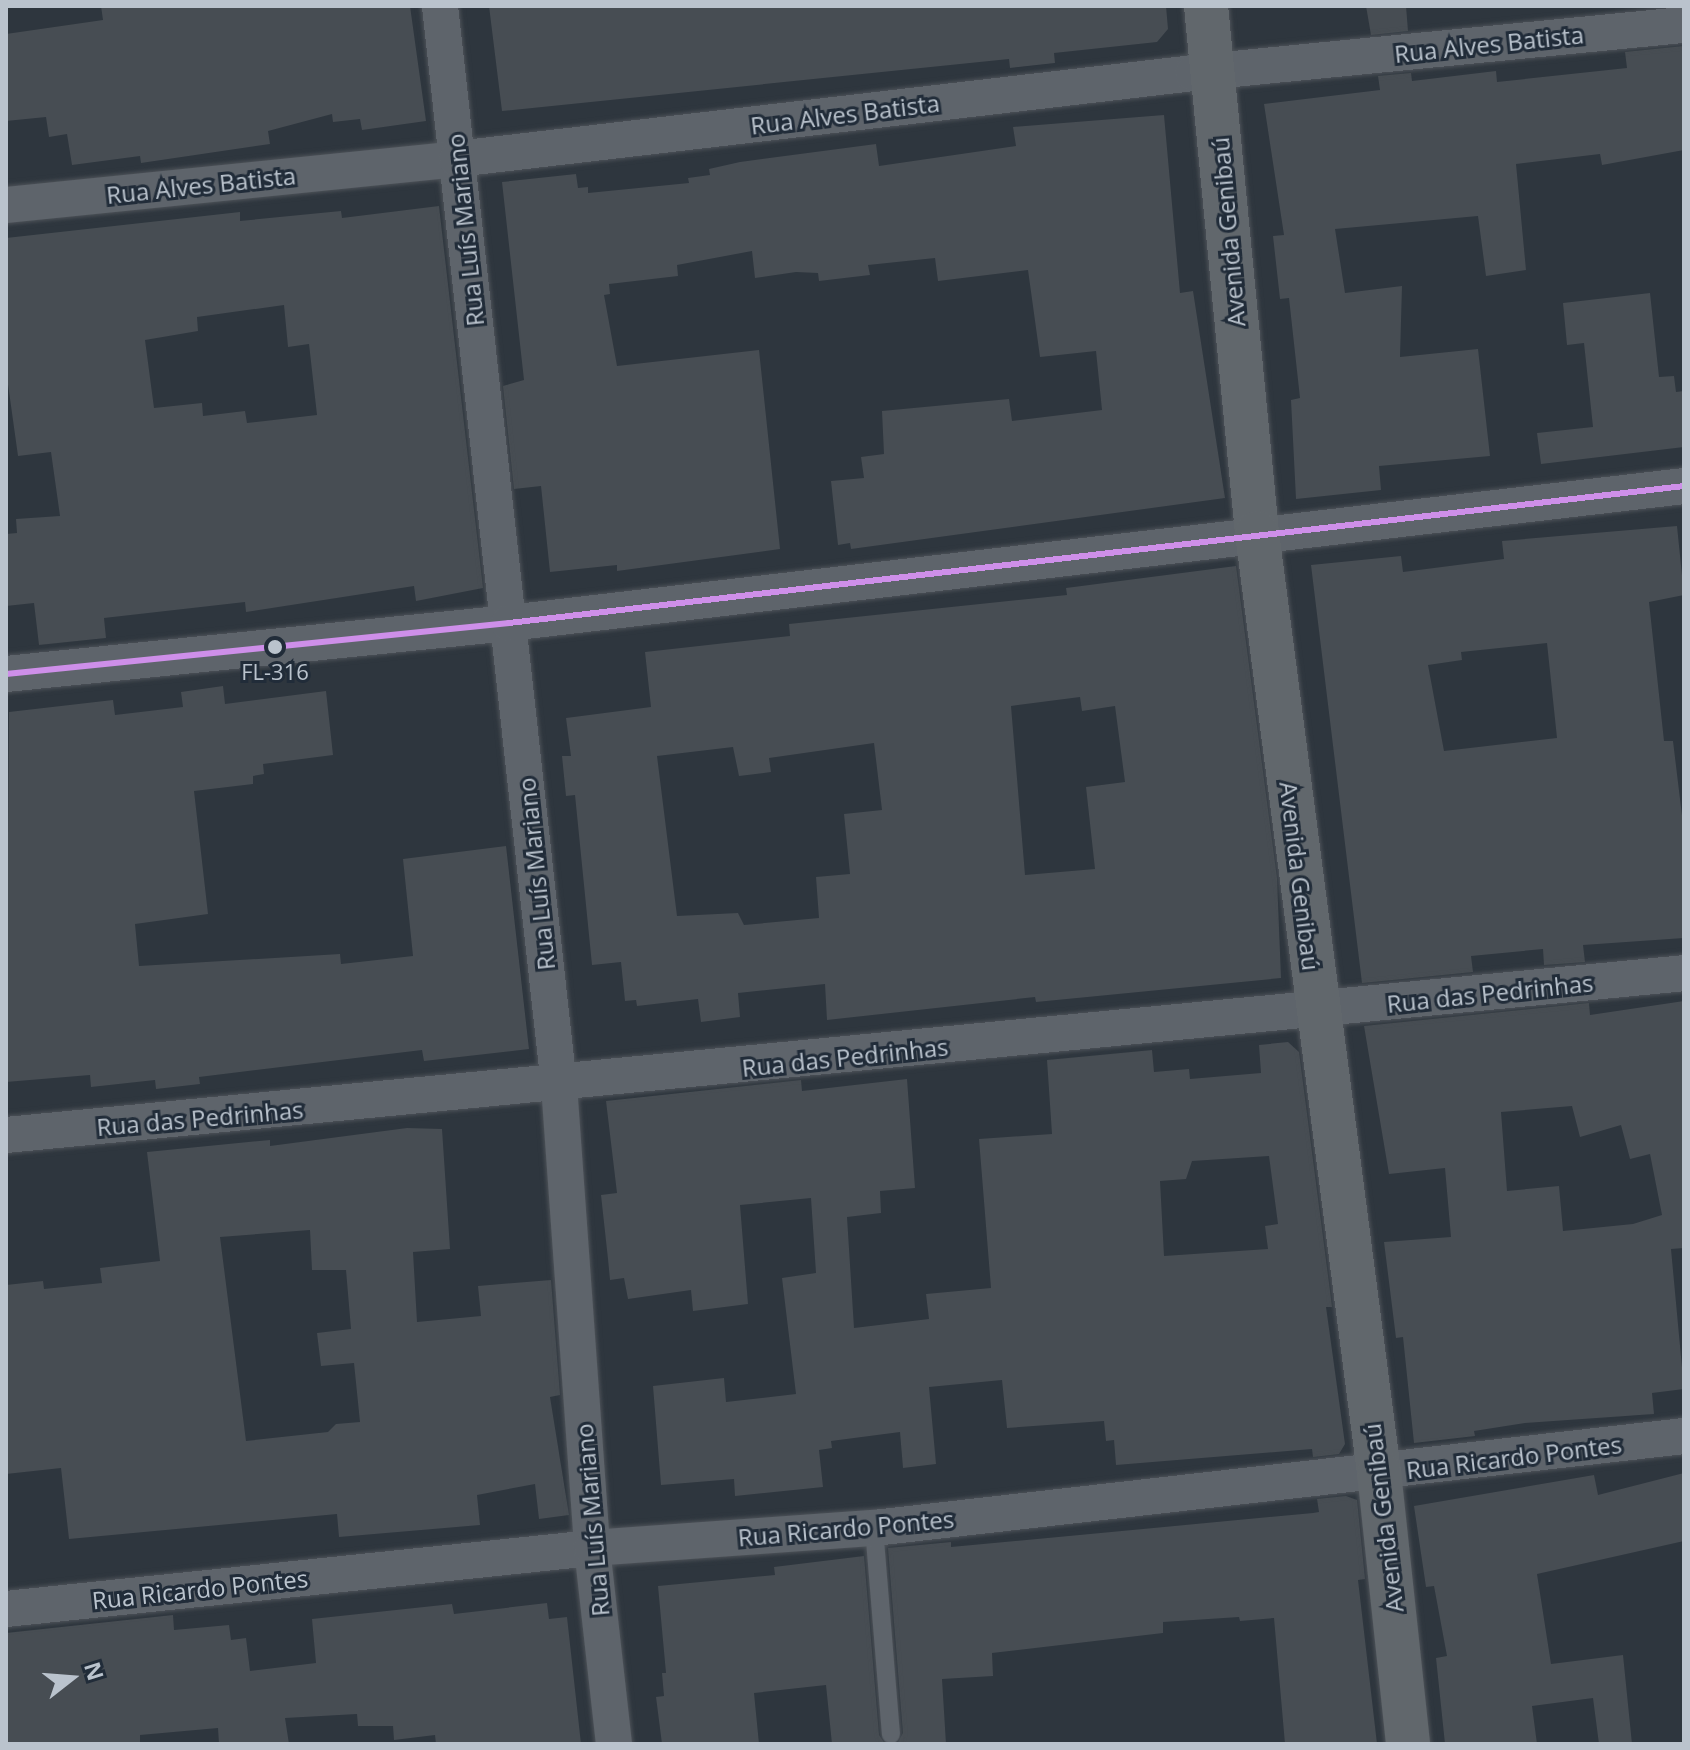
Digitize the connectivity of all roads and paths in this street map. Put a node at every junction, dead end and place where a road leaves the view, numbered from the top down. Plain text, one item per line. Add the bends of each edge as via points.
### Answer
1 (440, 6) edge
2 (1206, 6) edge
3 (1684, 25) edge
4 (1213, 71) junction
5 (457, 159) junction
6 (6, 205) edge
7 (1684, 486) edge
8 (1257, 533) junction
9 (509, 623) junction
10 (6, 674) edge
11 (1684, 973) edge
12 (1316, 1010) junction
13 (559, 1085) junction
14 (6, 1135) edge
15 (1684, 1436) edge
16 (1379, 1472) junction
17 (874, 1528) junction
18 (592, 1548) junction
19 (6, 1609) edge
20 (891, 1734) dead end
21 (614, 1744) edge
22 (1408, 1744) edge

1 - 5 street, Rua Luís Mariano
2 - 4 main road, Avenida Genibaú
3 - 4 street, Rua Alves Batista
4 - 5 street, Rua Alves Batista
4 - 8 main road, Avenida Genibaú
5 - 6 street, Rua Alves Batista
5 - 9 street, Rua Luís Mariano
7 - 8 street
8 - 9 street
8 - 12 main road, Avenida Genibaú
9 - 10 street
9 - 13 street, Rua Luís Mariano
11 - 12 street, Rua das Pedrinhas
12 - 13 street, Rua das Pedrinhas
12 - 16 main road, Avenida Genibaú
13 - 14 street, Rua das Pedrinhas
13 - 18 street, Rua Luís Mariano
15 - 16 street, Rua Ricardo Pontes
16 - 17 street, Rua Ricardo Pontes
16 - 22 main road, Avenida Genibaú
17 - 18 street, Rua Ricardo Pontes
17 - 20 lane
18 - 19 street, Rua Ricardo Pontes
18 - 21 street, Rua Luís Mariano

